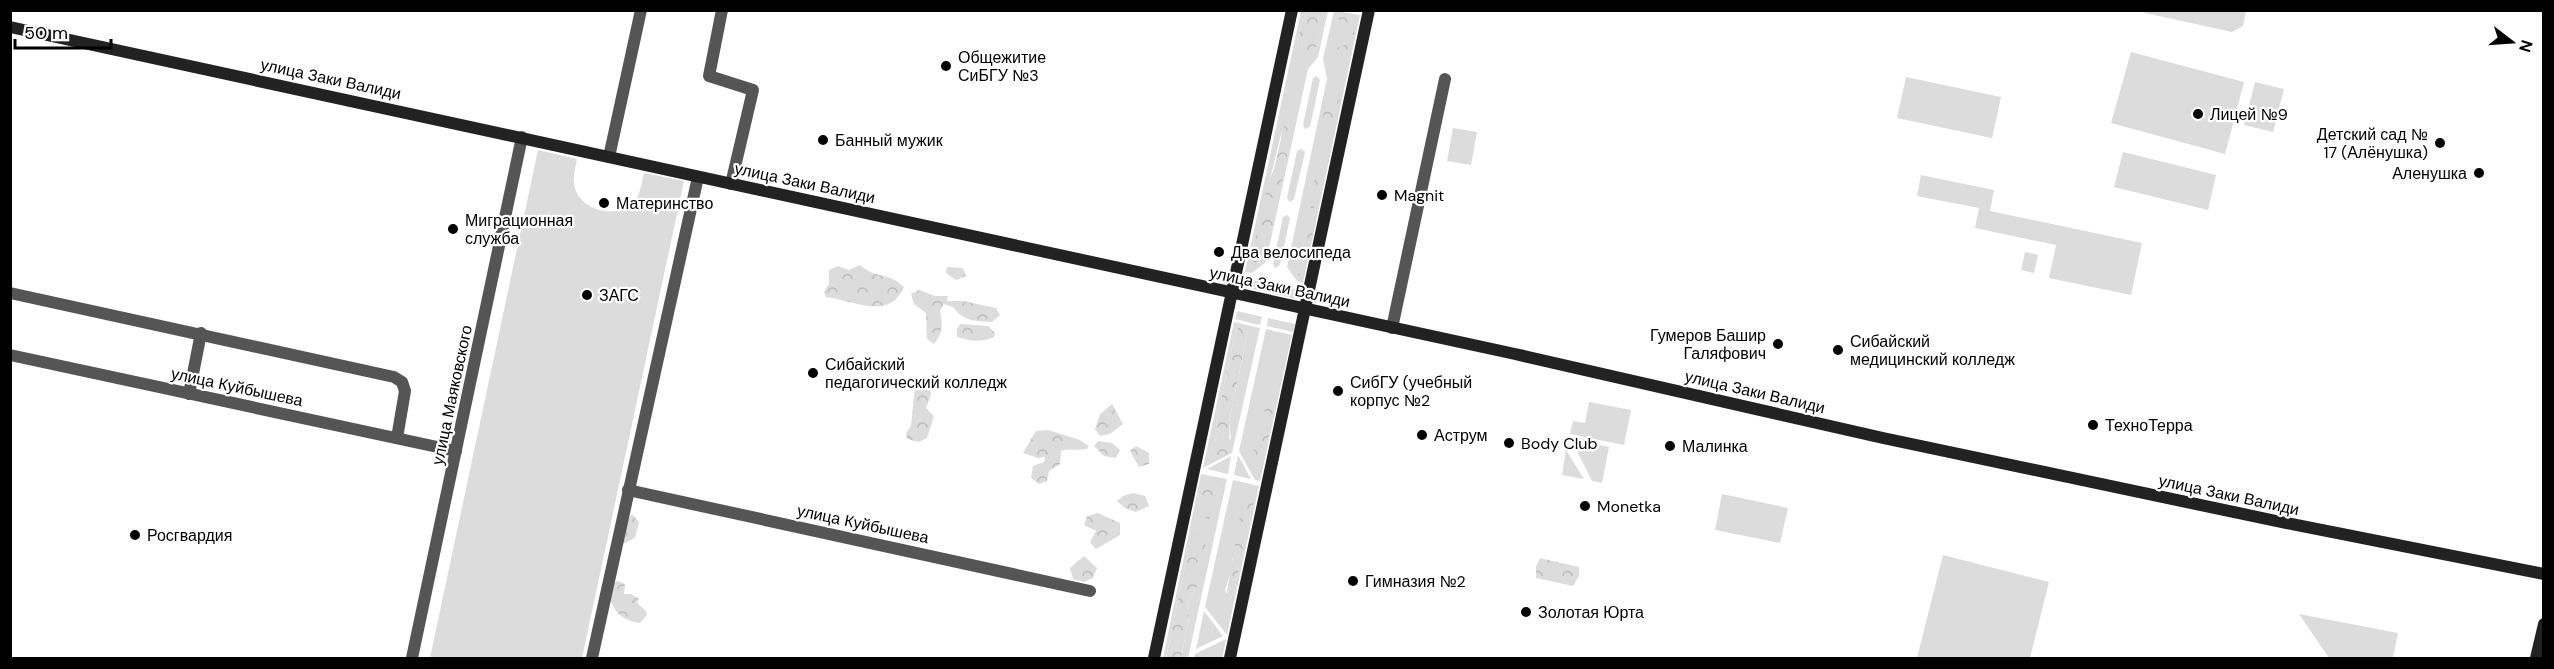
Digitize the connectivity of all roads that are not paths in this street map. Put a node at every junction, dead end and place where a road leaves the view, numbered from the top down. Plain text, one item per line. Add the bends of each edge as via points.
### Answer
1 (640, 10) edge
2 (722, 10) edge
3 (1292, 10) edge
4 (1369, 10) edge
5 (10, 27) edge
6 (1445, 79) dead end
7 (522, 137) junction
8 (609, 157) junction
9 (698, 177) junction
10 (731, 184) junction
11 (10, 293) edge
12 (1232, 293) junction
13 (1305, 309) junction
14 (1392, 328) junction
15 (201, 333) junction
16 (10, 355) edge
17 (189, 393) junction
18 (398, 438) junction
19 (456, 451) junction
20 (628, 490) junction
21 (2544, 574) edge
22 (1090, 591) dead end
23 (2544, 624) edge
24 (412, 658) edge
25 (592, 658) edge
26 (1154, 658) edge
27 (1230, 658) edge
28 (2536, 658) edge

1 - 8 street
2 - 10 street via 709,76 753,90
3 - 12 street
4 - 13 street
5 - 7 street, улица Заки Валиди
6 - 14 street
7 - 8 street, улица Заки Валиди
7 - 19 street, улица Маяковского
8 - 9 street, улица Заки Валиди
9 - 10 street, улица Заки Валиди
9 - 20 street
10 - 12 street, улица Заки Валиди
11 - 15 street
12 - 13 street, улица Заки Валиди
12 - 26 street
13 - 14 street, улица Заки Валиди
13 - 27 street
14 - 21 street, улица Заки Валиди via 1883,438
15 - 17 street
15 - 18 street via 394,376 405,391
16 - 17 street, улица Куйбышева
17 - 18 street, улица Куйбышева
18 - 19 street, улица Куйбышева
19 - 24 street, улица Маяковского
20 - 22 street, улица Куйбышева
20 - 25 street
23 - 28 street

